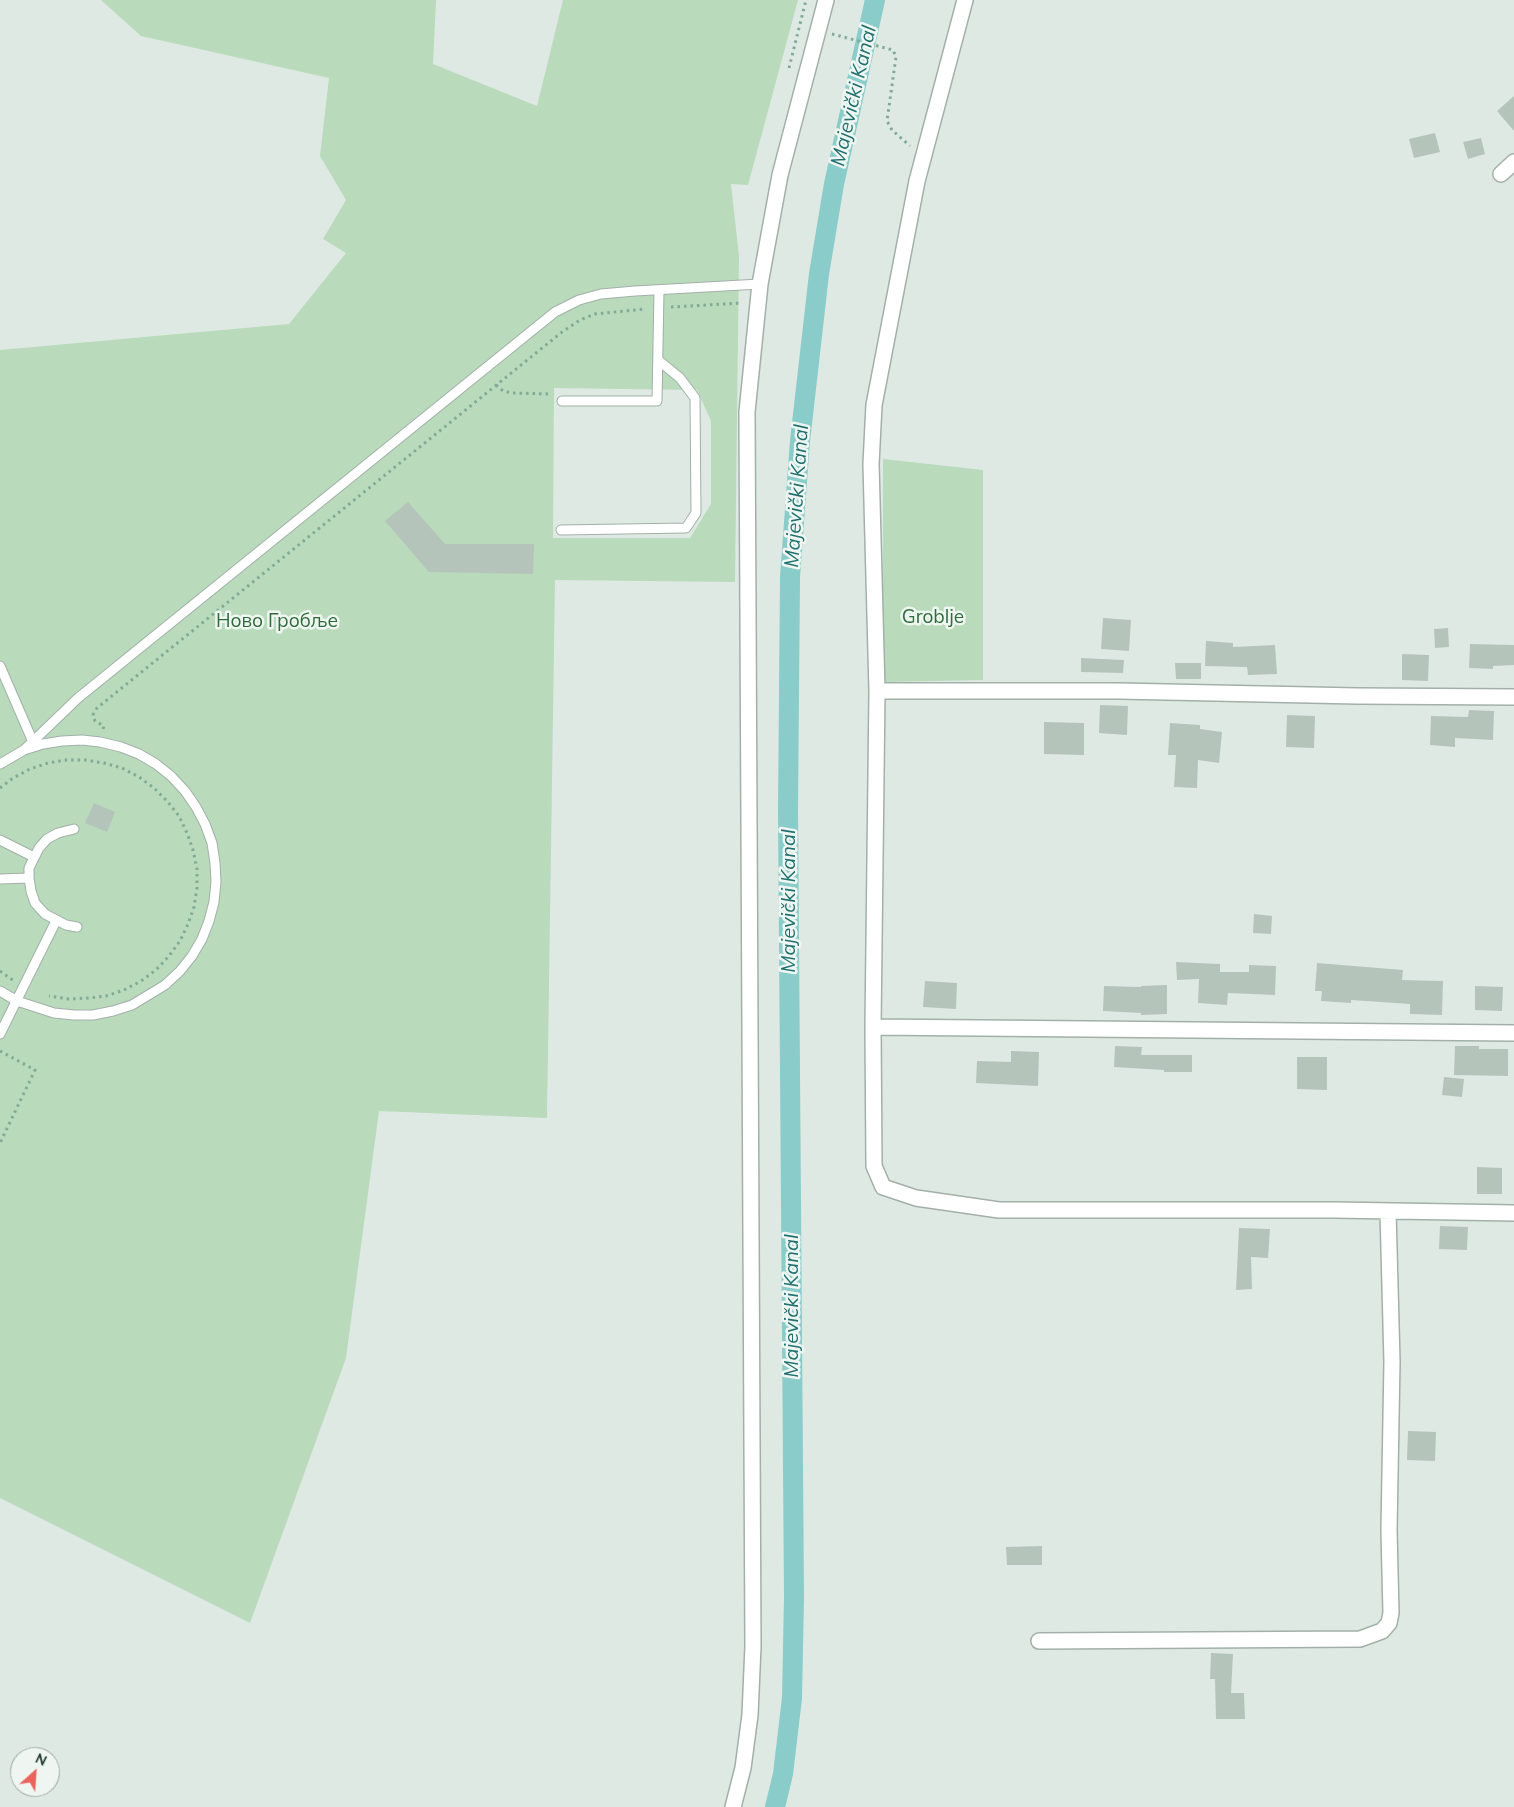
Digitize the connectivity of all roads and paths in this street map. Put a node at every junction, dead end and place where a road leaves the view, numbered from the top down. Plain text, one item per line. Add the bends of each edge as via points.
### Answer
1 (826, 0) edge
2 (965, 0) edge
3 (852, 39) dead end
4 (923, 156) junction
5 (1514, 162) edge
6 (1501, 174) dead end
7 (760, 284) junction
8 (659, 290) junction
9 (758, 303) junction
10 (658, 308) junction
11 (658, 360) junction
12 (496, 385) junction
13 (562, 401) joint
14 (561, 530) dead end
15 (0, 666) edge
16 (877, 691) junction
17 (1514, 697) edge
18 (33, 742) junction
19 (100, 742) junction
20 (24, 750) junction
21 (97, 762) junction
22 (0, 764) edge
23 (0, 788) edge
24 (74, 829) dead end
25 (0, 840) edge
26 (34, 856) junction
27 (29, 878) junction
28 (0, 879) edge
29 (56, 921) junction
30 (77, 927) dead end
31 (0, 971) edge
32 (24, 987) junction
33 (0, 992) edge
34 (17, 1001) junction
35 (873, 1027) junction
36 (1514, 1033) edge
37 (0, 1034) edge
38 (0, 1051) edge
39 (0, 1143) edge
40 (1388, 1212) junction
41 (1514, 1213) edge
42 (1039, 1641) dead end
43 (733, 1807) edge

1 - 7 street via 780,175
2 - 4 street
3 - 4 path via 893,50 896,57 887,121 892,130
4 - 16 street via 874,406 871,464
5 - 6 street
7 - 8 lane
7 - 9 street
8 - 10 lane
8 - 18 lane via 601,294 578,300 555,312 78,698
9 - 10 path
9 - 43 street via 748,412 753,1646 746,1751
10 - 11 lane
10 - 12 path via 595,314 580,320
11 - 13 lane via 657,401
11 - 14 lane via 680,378 695,398 696,513 686,528
12 - 13 path via 512,393 559,394
12 - 19 path via 97,708 93,715 104,726
15 - 18 lane
16 - 17 street
16 - 35 street
18 - 20 lane
19 - 20 lane via 62,741
19 - 21 path
19 - 34 lane via 139,754 156,764 172,776 196,807 212,843 215,862 214,902 209,921 202,939 180,972 132,1005 93,1015 74,1015 54,1013
20 - 22 lane
21 - 23 path via 66,760 48,763 30,769
21 - 32 path via 122,768 138,777 154,788 179,816 190,842 196,869 194,906 174,949 156,970 124,990 106,996 69,999
24 - 26 lane via 47,839
25 - 26 lane
26 - 27 lane
27 - 28 lane
27 - 29 lane via 35,903
29 - 30 lane
29 - 32 lane
31 - 32 path
32 - 34 lane
33 - 34 lane
34 - 37 lane
35 - 36 street
35 - 40 street via 874,1166 883,1187 916,1198 999,1210
38 - 39 path via 35,1070
40 - 41 street
40 - 42 street via 1392,1362 1389,1623 1376,1635 1360,1639

